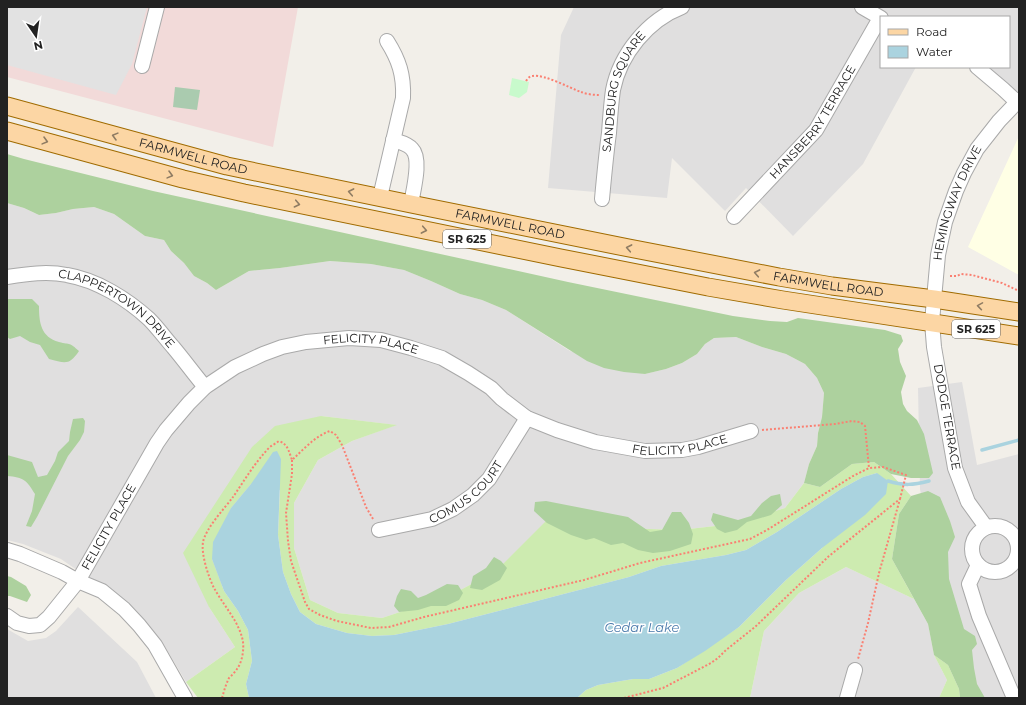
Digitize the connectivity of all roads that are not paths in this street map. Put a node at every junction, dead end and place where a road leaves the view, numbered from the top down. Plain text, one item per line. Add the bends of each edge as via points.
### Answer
1 (157, 7) edge
2 (682, 7) edge
3 (862, 7) edge
4 (880, 17) edge
5 (880, 20) edge
6 (387, 41) dead end
7 (142, 66) dead end
8 (978, 68) edge
9 (1018, 102) edge
10 (7, 106) edge
11 (7, 131) edge
12 (393, 140) junction
13 (380, 198) junction
14 (602, 199) dead end
15 (411, 204) junction
16 (734, 217) dead end
17 (7, 277) edge
18 (934, 299) junction
19 (1019, 312) edge
20 (932, 322) junction
21 (1019, 336) edge
22 (205, 387) junction
23 (527, 418) junction
24 (751, 431) road end
25 (986, 527) junction
26 (379, 530) road end
27 (1018, 540) edge
28 (7, 550) edge
29 (978, 565) junction
30 (78, 581) junction
31 (7, 616) edge
32 (855, 670) road end
33 (185, 698) edge
34 (847, 698) edge
35 (1014, 698) edge

1 - 7 street
2 - 14 street, SANDBURG SQUARE via 661,18 643,34 622,65 613,90
3 - 4 street
5 - 16 street, HANSBERRY TERRACE via 816,130
6 - 12 street via 399,63 403,87 403,98
8 - 9 street
9 - 18 street, HEMINGWAY DRIVE via 977,149 956,191 945,222 938,255
13 -> 10 main road, FARMWELL ROAD / SR 625 via 228,166
11 -> 20 main road, FARMWELL ROAD / SR 625 via 183,179 274,199 708,287
12 - 13 street
12 - 15 street via 408,145 416,154
13 - 15 main road, FARMWELL ROAD / SR 625
18 -> 15 main road, FARMWELL ROAD / SR 625 via 779,277
17 - 22 street, CLAPPERTOWN DRIVE via 48,273 67,275 82,278 113,292 149,319
19 -> 18 main road, FARMWELL ROAD / SR 625
18 - 20 street, HEMINGWAY DRIVE
20 - 21 main road, FARMWELL ROAD / SR 625
20 - 25 street, DODGE TERRACE via 954,468 968,502
22 - 23 street, FELICITY PLACE via 235,367 282,347 349,338 381,340 442,358 490,388
22 - 30 street, FELICITY PLACE via 157,443
23 - 24 street, FELICITY PLACE via 569,435 645,451 698,447
23 - 26 street, COMUS COURT via 489,479 473,495 432,519
25 - 27 street via 1004,528
25 - 29 street via 973,540 971,548
27 - 29 street via 1016,558 1003,571 985,570
28 - 30 street
29 - 35 street via 969,584 979,616
30 - 31 street, FELICITY PLACE via 49,617 40,624 23,625
30 - 33 street via 102,591 139,625 155,645
32 - 34 street

